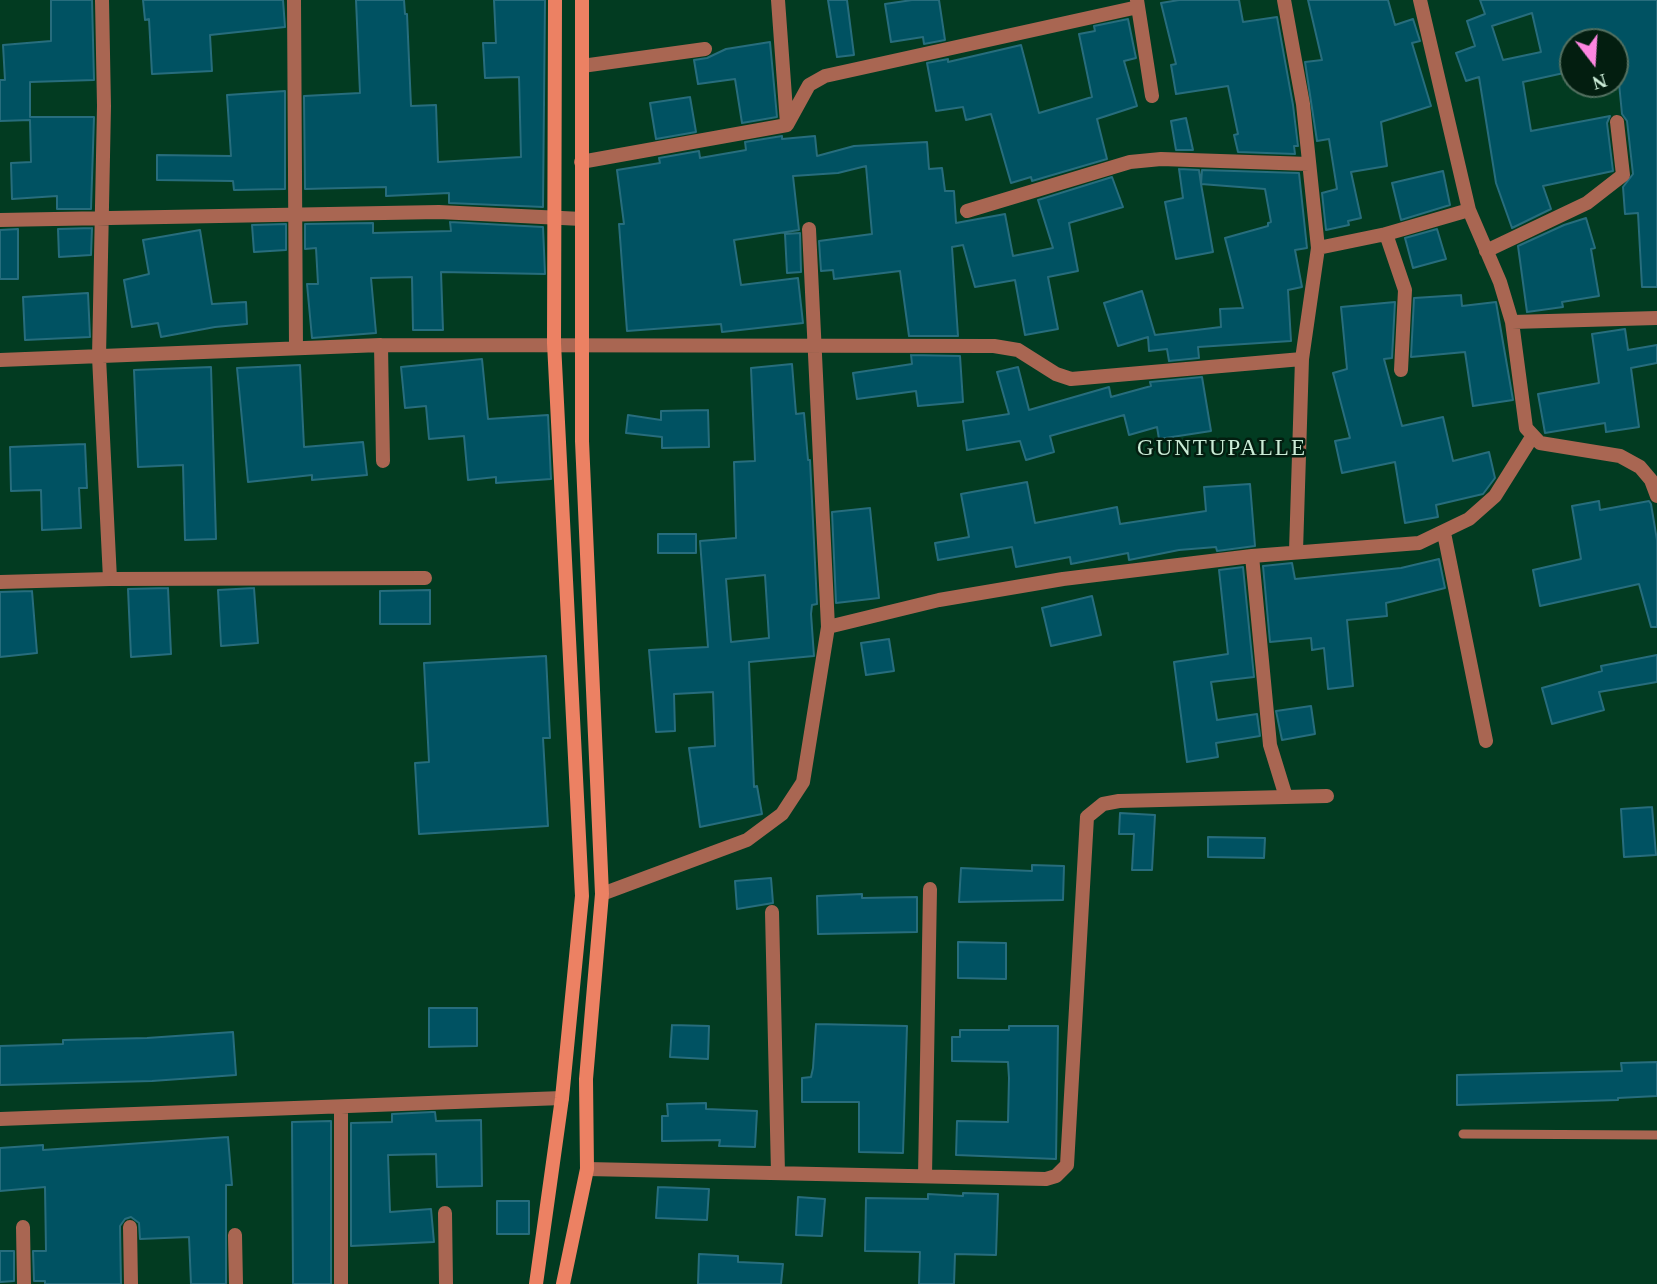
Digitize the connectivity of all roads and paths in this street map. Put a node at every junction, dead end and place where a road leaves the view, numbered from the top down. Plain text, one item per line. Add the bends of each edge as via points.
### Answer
1 (102, 0) edge
2 (294, 0) edge
3 (555, 0) edge
4 (582, 0) edge
5 (778, 0) edge
6 (1284, 0) edge
7 (1420, 0) edge
8 (1137, 3) edge
9 (705, 49) dead end
10 (582, 66) junction
11 (1152, 96) dead end
12 (1617, 122) dead end
13 (787, 125) junction
14 (581, 162) junction
15 (1309, 164) junction
16 (1469, 210) junction
17 (967, 211) dead end
18 (298, 214) junction
19 (555, 218) junction
20 (101, 219) junction
21 (582, 219) junction
22 (0, 220) edge
23 (808, 229) dead end
24 (1386, 234) junction
25 (1318, 248) junction
26 (1486, 251) junction
27 (1657, 318) edge
28 (1512, 322) junction
29 (555, 343) junction
30 (584, 344) junction
31 (381, 345) junction
32 (814, 347) junction
33 (296, 348) junction
34 (99, 357) junction
35 (1302, 359) junction
36 (0, 360) edge
37 (1401, 370) dead end
38 (1532, 437) junction
39 (383, 461) dead end
40 (1657, 496) edge
41 (1444, 534) junction
42 (1296, 551) junction
43 (1251, 556) junction
44 (425, 578) dead end
45 (110, 579) junction
46 (0, 582) edge
47 (828, 626) junction
48 (1486, 741) dead end
49 (1327, 796) dead end
50 (1286, 797) junction
51 (930, 888) dead end
52 (602, 894) junction
53 (772, 912) dead end
54 (562, 1098) junction
55 (341, 1108) junction
56 (0, 1119) edge
57 (1463, 1134) dead end
58 (1657, 1135) edge
59 (587, 1169) junction
60 (778, 1173) junction
61 (925, 1176) junction
62 (445, 1213) dead end
63 (23, 1227) dead end
64 (130, 1227) dead end
65 (235, 1236) dead end
66 (24, 1284) edge
67 (131, 1284) edge
68 (236, 1284) edge
69 (341, 1284) edge
70 (446, 1284) edge
71 (536, 1284) edge
72 (564, 1284) edge

1 - 20 street
2 - 18 street
3 - 19 main road
4 - 10 main road
5 - 13 street
6 - 15 street
7 - 16 street
8 - 11 street
8 - 13 street via 825,76 809,85
9 - 10 street
10 - 14 main road
12 - 26 street via 1623,175 1587,203
13 - 14 street
14 - 21 main road
15 - 17 street via 1130,162
15 - 25 street
16 - 24 street
16 - 26 street
18 - 19 street via 439,212
18 - 20 street
18 - 33 street
19 - 21 street
19 - 29 main road
20 - 22 street
20 - 34 street
21 - 30 main road
23 - 32 street
24 - 25 street
24 - 37 street via 1405,290
25 - 35 street
26 - 28 street
27 - 28 street
28 - 38 street via 1526,428
29 - 30 street
29 - 31 street
29 - 54 main road via 582,896
30 - 32 street
30 - 52 main road via 582,441
31 - 33 street
31 - 39 street
32 - 35 street via 1018,349 1071,379
32 - 47 street
33 - 34 street
34 - 36 street
34 - 45 street
35 - 42 street
38 - 40 street via 1552,446 1620,456 1640,467
38 - 41 street via 1495,496
41 - 42 street via 1389,548
41 - 48 street
42 - 43 street
43 - 47 street via 1008,588
43 - 50 street via 1270,745
44 - 45 street
45 - 46 street
47 - 52 street via 806,771 782,814 747,840
49 - 50 street
50 - 61 street via 1119,801 1094,809 1084,830 1067,1165 1046,1179
51 - 61 street
52 - 59 main road via 586,1079
53 - 60 street
54 - 55 street
54 - 71 main road
55 - 56 street
55 - 69 street
57 - 58 lane
59 - 60 street
59 - 72 main road
60 - 61 street
62 - 70 street
63 - 66 street
64 - 67 street
65 - 68 street

